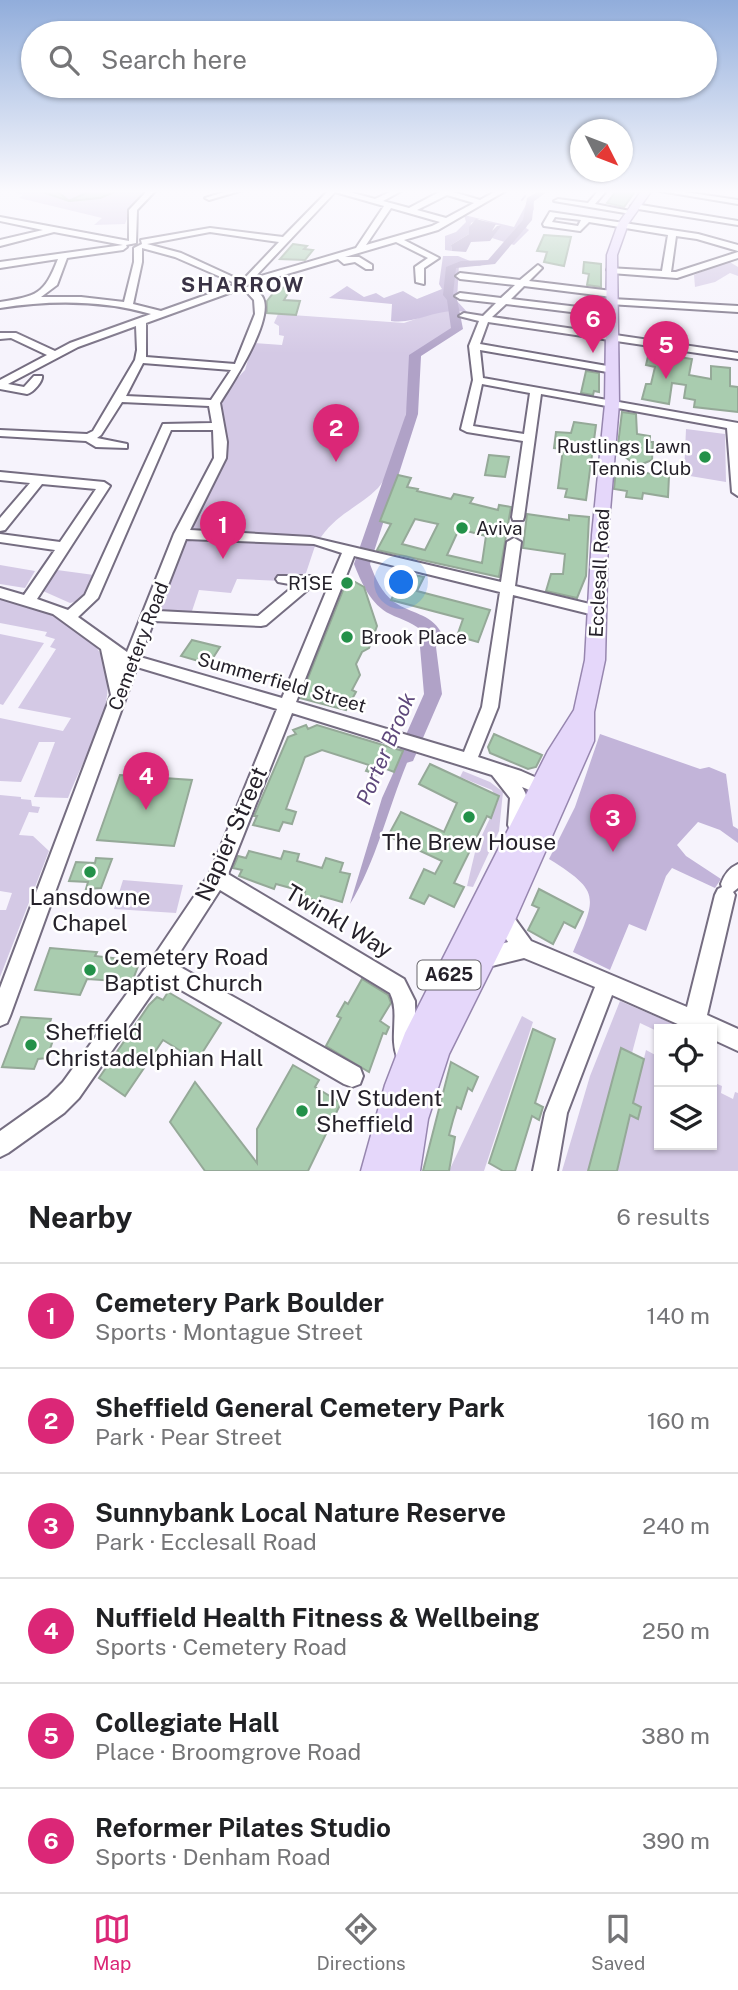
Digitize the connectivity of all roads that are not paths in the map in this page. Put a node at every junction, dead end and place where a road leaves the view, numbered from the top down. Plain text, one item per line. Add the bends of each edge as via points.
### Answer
1 (136, 244) edge
2 (131, 245) edge
3 (138, 245) edge
4 (280, 245) edge
5 (363, 245) edge
6 (377, 245) edge
7 (408, 245) edge
8 (615, 245) edge
9 (670, 245) edge
10 (359, 250) junction
11 (64, 254) junction
12 (738, 255) edge
13 (338, 257) junction
14 (0, 265) edge
15 (369, 267) dead end
16 (538, 268) dead end
17 (611, 270) junction
18 (666, 274) junction
19 (460, 276) dead end
20 (421, 282) dead end
21 (522, 283) junction
22 (244, 284) junction
23 (460, 296) dead end
24 (30, 301) junction
25 (504, 301) junction
26 (129, 303) junction
27 (612, 303) junction
28 (0, 305) edge
29 (738, 309) edge
30 (161, 314) junction
31 (464, 316) dead end
32 (484, 320) junction
33 (141, 321) junction
34 (0, 336) edge
35 (613, 340) junction
36 (474, 346) junction
37 (53, 354) junction
38 (738, 356) edge
39 (140, 360) junction
40 (239, 367) junction
41 (612, 370) junction
42 (38, 378) dead end
43 (478, 380) junction
44 (0, 385) edge
45 (536, 391) junction
46 (119, 399) junction
47 (215, 403) junction
48 (612, 404) junction
49 (735, 426) edge
50 (218, 427) junction
51 (0, 433) edge
52 (89, 438) junction
53 (529, 438) junction
54 (124, 446) dead end
55 (0, 476) edge
56 (39, 479) junction
57 (738, 492) edge
58 (517, 517) dead end
59 (0, 527) edge
60 (181, 534) junction
61 (0, 538) edge
62 (514, 542) dead end
63 (65, 547) junction
64 (360, 552) junction
65 (283, 579) dead end
66 (508, 588) junction
67 (0, 593) edge
68 (29, 599) junction
69 (597, 611) junction
70 (148, 616) junction
71 (69, 617) junction
72 (108, 646) junction
73 (131, 660) junction
74 (118, 695) junction
75 (288, 706) junction
76 (468, 762) junction
77 (499, 773) junction
78 (550, 795) junction
79 (515, 843) junction
80 (218, 878) junction
81 (731, 884) edge
82 (503, 919) junction
83 (524, 948) junction
84 (484, 958) junction
85 (159, 966) junction
86 (607, 982) junction
87 (1, 1012) edge
88 (695, 1021) junction
89 (738, 1040) edge
90 (404, 1068) junction
91 (352, 1076) dead end
92 (0, 1144) edge
93 (376, 1171) edge
94 (405, 1171) edge
95 (545, 1171) edge

1 - 26 street via 140,256
2 - 11 street
3 - 22 street via 178,255
4 - 22 street
5 - 10 street
6 - 10 street
7 - 20 street via 435,258 419,267
8 - 17 main road, Ecclesall Road / A625
9 - 18 street
10 - 13 street
11 - 14 street
11 - 24 street via 52,285
12 - 18 street via 684,274
13 - 15 street via 347,262 356,259
13 - 22 street
16 - 21 street
17 - 18 street
17 - 27 main road, Ecclesall Road / A625
19 - 21 street
21 - 25 street
21 - 27 street
22 - 30 street
22 - 40 street via 259,299 261,308
23 - 25 street
24 - 26 street
24 - 28 street
25 - 27 street
25 - 32 street
26 - 30 street
27 - 29 street
27 - 35 main road, Ecclesall Road / A625
30 - 33 street
31 - 32 street
32 - 35 street
32 - 36 street
33 - 37 street
33 - 39 street via 139,332 145,349
34 - 37 street via 12,335
35 - 38 street
35 - 41 main road, Ecclesall Road / A625
36 - 41 street
36 - 43 street
37 - 44 street
39 - 40 street
39 - 46 street
40 - 47 street
41 - 48 main road, Ecclesall Road / A625
42 - 44 street via 27,391
43 - 45 street
43 - 53 street via 468,430
45 - 48 street
45 - 53 street
46 - 47 street
46 - 52 street
47 - 50 street, Cemetery Road
48 - 49 street
48 - 69 main road, Ecclesall Road / A625
49 - 57 street
50 - 60 street, Cemetery Road via 220,458
50 - 71 street via 167,426 92,598
51 - 52 street
52 - 54 street
53 - 58 street
55 - 56 street
56 - 59 street
56 - 63 street via 104,486
60 - 64 street via 315,542
60 - 70 street, Cemetery Road
61 - 63 street
62 - 66 street
63 - 68 street
64 - 66 street
64 - 75 street, Napier Street via 309,646
65 - 70 street via 316,582 261,621
66 - 69 street
66 - 76 street via 490,707
67 - 68 street, Summerfield Street
68 - 71 street, Summerfield Street
69 - 78 main road, Ecclesall Road / A625 via 584,741
70 - 73 street, Cemetery Road
71 - 72 street, Summerfield Street
72 - 73 street, Summerfield Street
72 - 74 street
73 - 74 street, Cemetery Road
73 - 75 street, Summerfield Street
74 - 87 street, Cemetery Road
75 - 76 street, Summerfield Street
75 - 80 street, Napier Street
76 - 77 street, Summerfield Street
77 - 78 street, Summerfield Street
77 - 79 street, Ecclesall Road via 520,799
78 - 79 main road, Ecclesall Road / A625
78 - 82 main road, Ecclesall Road / A625
79 - 90 main road, Ecclesall Road / A625
80 - 85 street, Napier Street
80 - 90 street, Twinkl Way via 397,986 405,1001
81 - 88 street
82 - 83 street
82 - 84 main road, Ecclesall Road / A625
83 - 84 street
83 - 86 street
84 - 94 main road, Ecclesall Road / A625 via 437,1050 419,1101
85 - 91 street
85 - 92 street, Napier Street via 67,1093
86 - 88 street
86 - 95 street via 556,1113
88 - 89 street
90 - 93 main road, Ecclesall Road / A625

